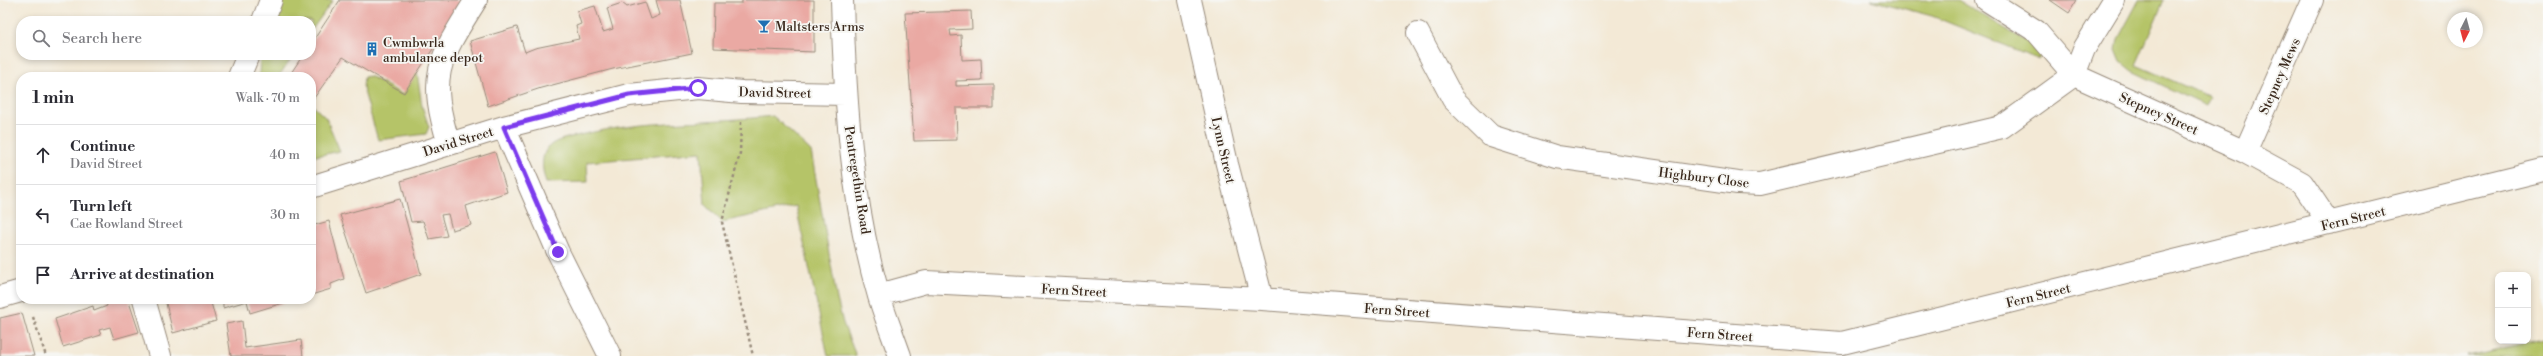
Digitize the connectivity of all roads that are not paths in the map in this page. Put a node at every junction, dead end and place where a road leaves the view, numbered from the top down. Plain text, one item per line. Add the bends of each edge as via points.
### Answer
1 (271, 0) edge
2 (476, 0) edge
3 (842, 0) edge
4 (1190, 0) edge
5 (1987, 0) edge
6 (2114, 0) edge
7 (2312, 0) edge
8 (264, 16) edge
9 (1418, 33) dead end
10 (246, 60) edge
11 (241, 72) edge
12 (2074, 75) junction
13 (845, 94) junction
14 (504, 127) junction
15 (449, 144) junction
16 (2245, 152) junction
17 (2543, 170) edge
18 (316, 185) edge
19 (2329, 223) junction
20 (16, 292) edge
21 (879, 295) junction
22 (0, 297) edge
23 (1262, 300) junction
24 (145, 304) edge
25 (1844, 349) edge
26 (160, 356) edge
27 (610, 356) edge
28 (900, 356) edge

1 - 8 street
2 - 15 street via 450,40 440,64 436,89 440,116
3 - 13 street, Pentregethin Road
4 - 23 street, Lynn Street via 1227,164
5 - 12 street, Stepney Street via 2036,31
6 - 12 street via 2084,49
7 - 16 street, Stepney Mews
9 - 12 street, Highbury Close via 1453,99 1491,136 1557,157 1738,183 1760,184 2002,128
10 - 11 street
12 - 16 street, Stepney Street
13 - 14 street, David Street via 742,92 698,88 629,95
13 - 21 street, Pentregethin Road via 862,218
14 - 15 street, David Street
14 - 27 street via 558,252
15 - 18 street, David Street
16 - 19 street, Stepney Street via 2302,183
17 - 19 street, Fern Street
19 - 25 street, Fern Street
20 - 22 street
21 - 23 street, Fern Street via 926,282
21 - 28 street, Pentregethin Road
23 - 25 street, Fern Street
24 - 26 street

